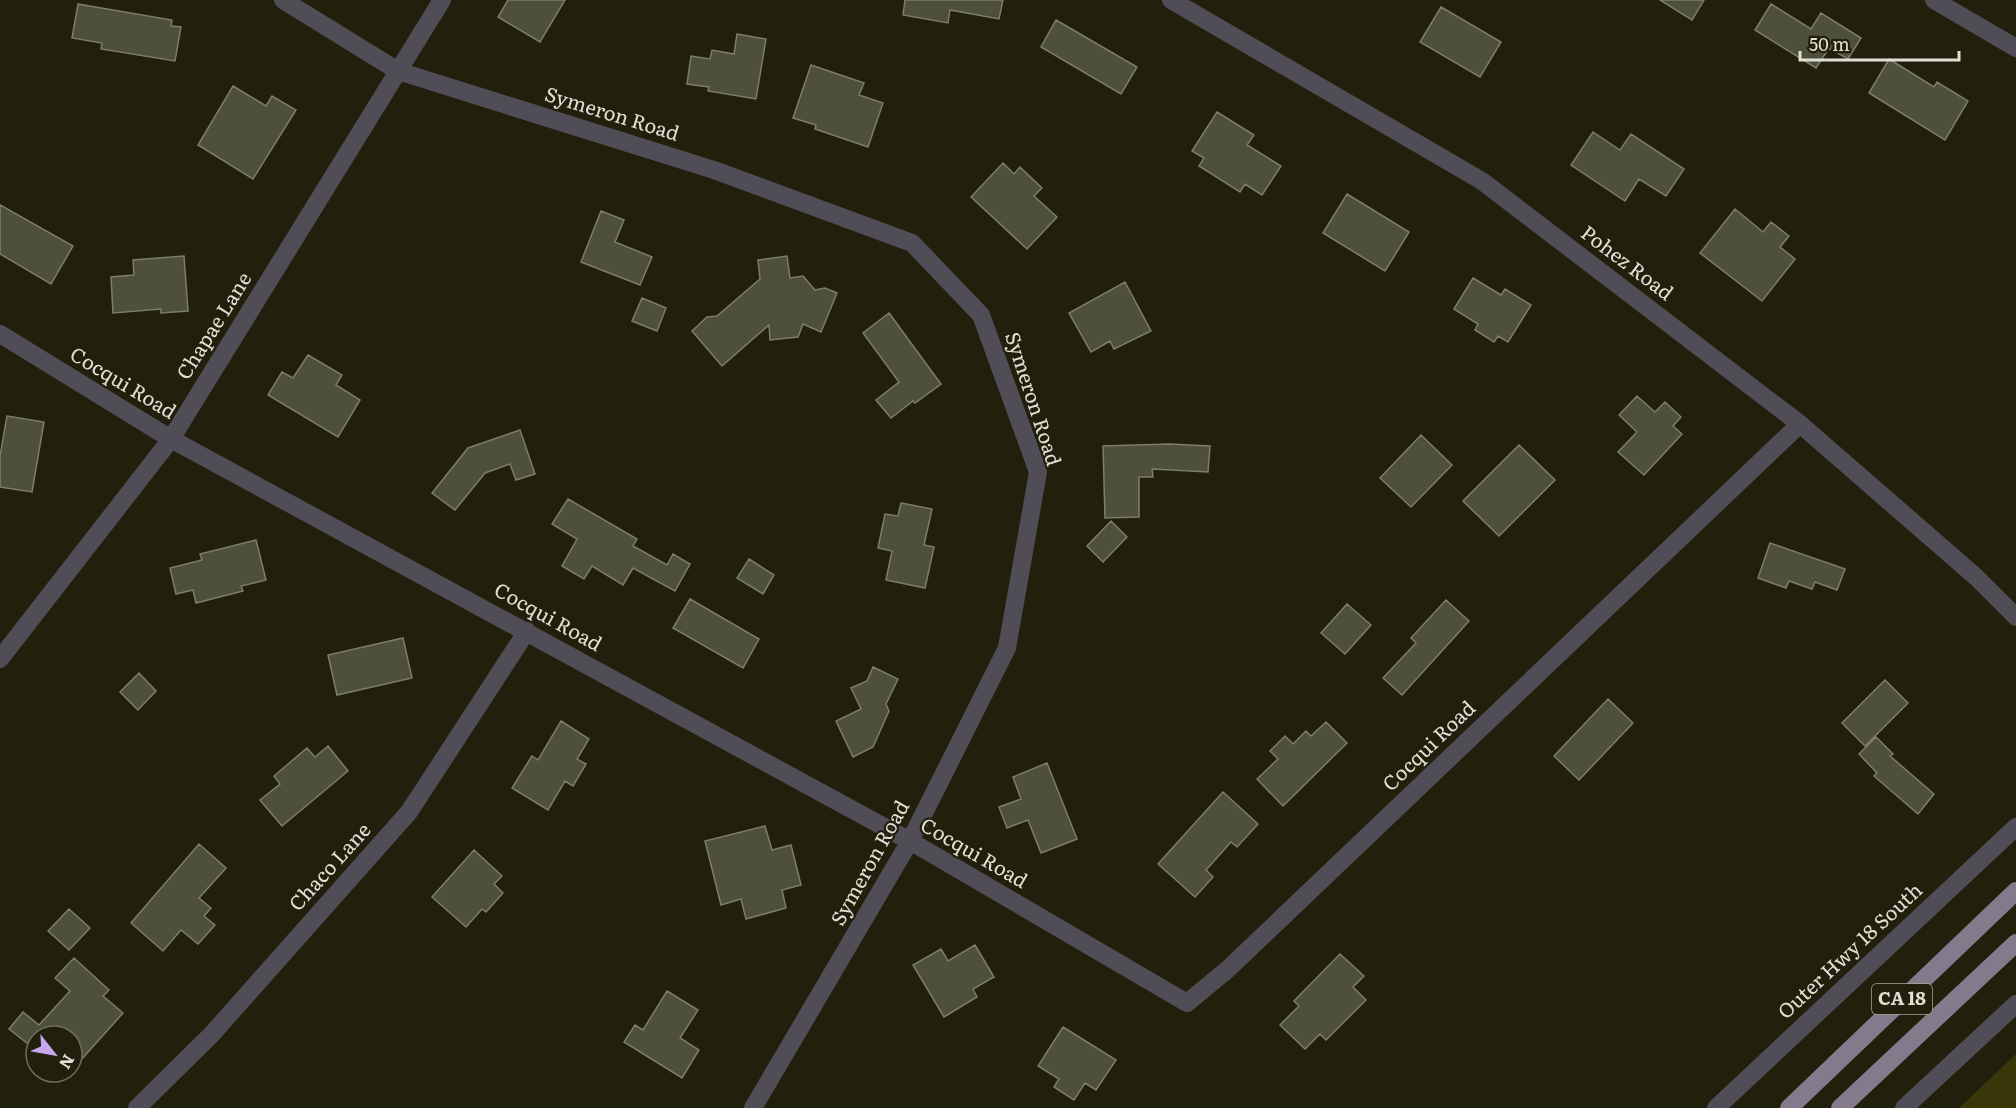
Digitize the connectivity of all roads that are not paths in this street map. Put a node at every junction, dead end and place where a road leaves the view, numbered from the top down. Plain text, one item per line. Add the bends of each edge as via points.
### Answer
1 (283, 0) edge
2 (442, 0) edge
3 (1171, 0) edge
4 (1934, 0) edge
5 (2016, 48) edge
6 (398, 70) junction
7 (0, 334) edge
8 (1800, 424) junction
9 (171, 439) junction
10 (2016, 617) edge
11 (527, 631) junction
12 (0, 659) edge
13 (2016, 827) edge
14 (910, 842) junction
15 (2016, 891) edge
16 (2016, 943) edge
17 (2016, 1004) edge
18 (137, 1108) edge
19 (753, 1108) edge
20 (1716, 1108) edge
21 (1789, 1108) edge
22 (1840, 1108) edge
23 (1904, 1108) edge

1 - 6 street, Symeron Road
2 - 6 street, Chapae Lane
3 - 8 street, Pohez Road via 1482,181
4 - 5 street
6 - 9 street, Chapae Lane
6 - 14 street, Symeron Road via 714,170 912,243 981,315 1038,472 1007,648
7 - 9 street, Cocqui Road
8 - 10 street, Pohez Road via 1976,577
8 - 14 street, Cocqui Road via 1228,969 1187,1003
9 - 11 street, Cocqui Road
9 - 12 street, Chapae Lane
11 - 14 street, Cocqui Road
11 - 18 street, Chaco Lane via 409,812 213,1034
13 - 20 street, Outer Hwy 18 South
14 - 19 street, Symeron Road
15 - 21 main road, CA 18
16 - 22 main road, CA 18
17 - 23 street

